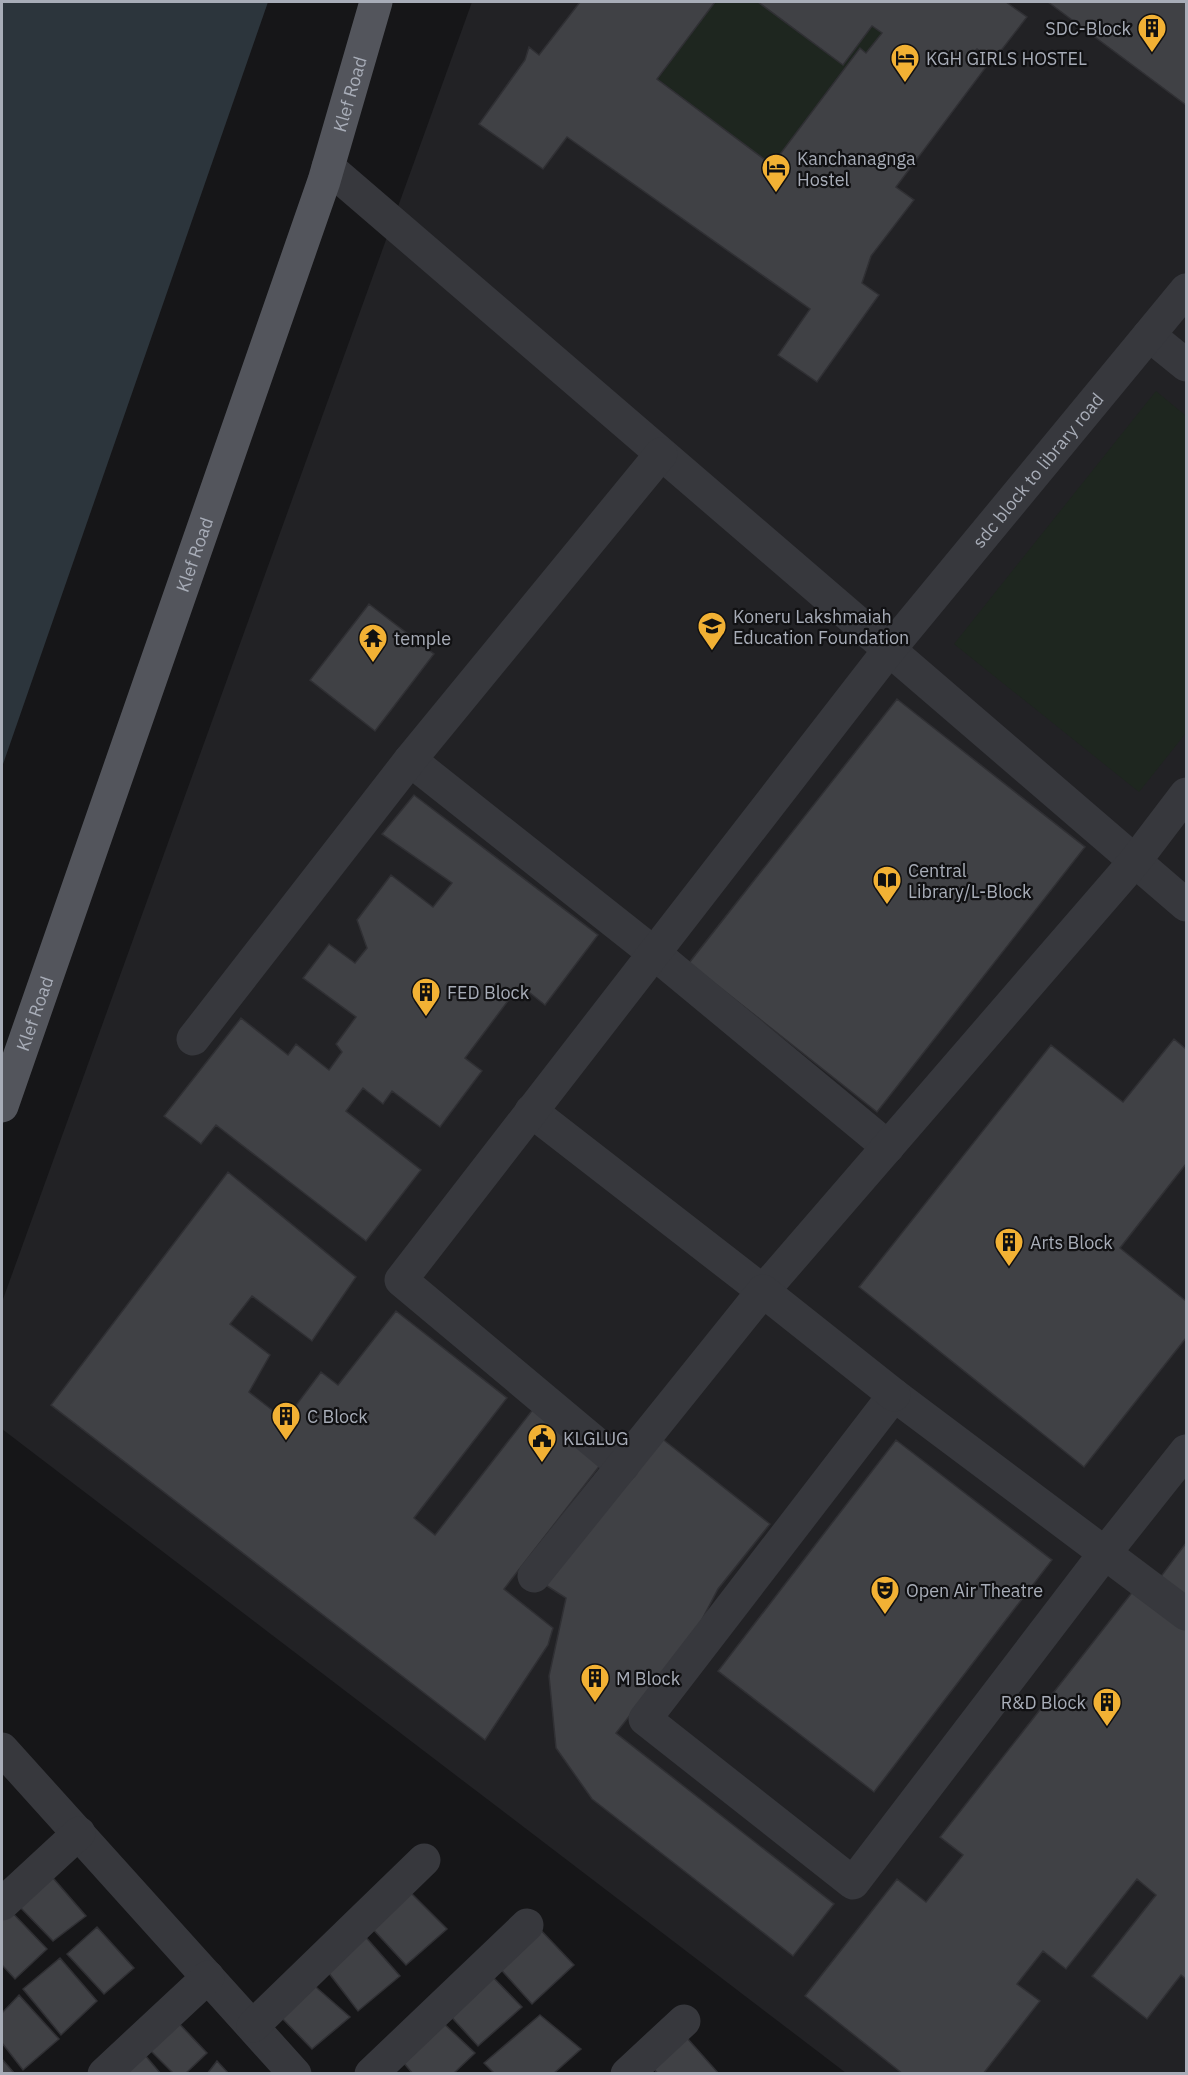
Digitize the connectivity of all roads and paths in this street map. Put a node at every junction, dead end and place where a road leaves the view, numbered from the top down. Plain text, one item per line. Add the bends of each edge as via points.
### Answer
1 (376, 2) edge
2 (328, 167) junction
3 (1186, 290) edge
4 (1149, 335) junction
5 (1186, 365) edge
6 (662, 454) junction
7 (890, 650) junction
8 (410, 760) junction
9 (1186, 794) edge
10 (1135, 861) junction
11 (1186, 905) edge
12 (655, 954) junction
13 (193, 1039) dead end
14 (2, 1106) edge
15 (531, 1111) junction
16 (888, 1147) junction
17 (763, 1291) junction
18 (894, 1395) junction
19 (1186, 1451) edge
20 (622, 1466) junction
21 (1105, 1553) junction
22 (534, 1576) dead end
23 (1186, 1614) edge
24 (2, 1749) edge
25 (79, 1833) junction
26 (424, 1860) dead end
27 (2, 1904) edge
28 (527, 1925) dead end
29 (208, 1977) junction
30 (684, 2021) dead end
31 (253, 2026) junction
32 (104, 2073) edge
33 (295, 2073) edge
34 (371, 2073) edge
35 (627, 2073) edge

1 - 2 main road, Klef Road
2 - 6 street
2 - 14 main road, Klef Road
3 - 4 street, sdc block to library road
4 - 5 street
4 - 7 street, sdc block to library road
6 - 7 street
6 - 8 street
7 - 10 street
7 - 12 street, sdc block to library road
8 - 12 street
8 - 13 street
9 - 10 street
10 - 11 street
10 - 16 street
12 - 15 street, sdc block to library road
12 - 16 street
15 - 17 street
15 - 20 street, sdc block to library road via 401,1280
16 - 17 street
17 - 18 street
17 - 20 street
18 - 21 street
18 - 21 street via 645,1719 853,1883
19 - 21 street
20 - 22 street
21 - 23 street
24 - 25 street
25 - 27 street
25 - 29 street
26 - 31 street
28 - 34 street
29 - 31 street
29 - 32 street
30 - 35 street
31 - 33 street

